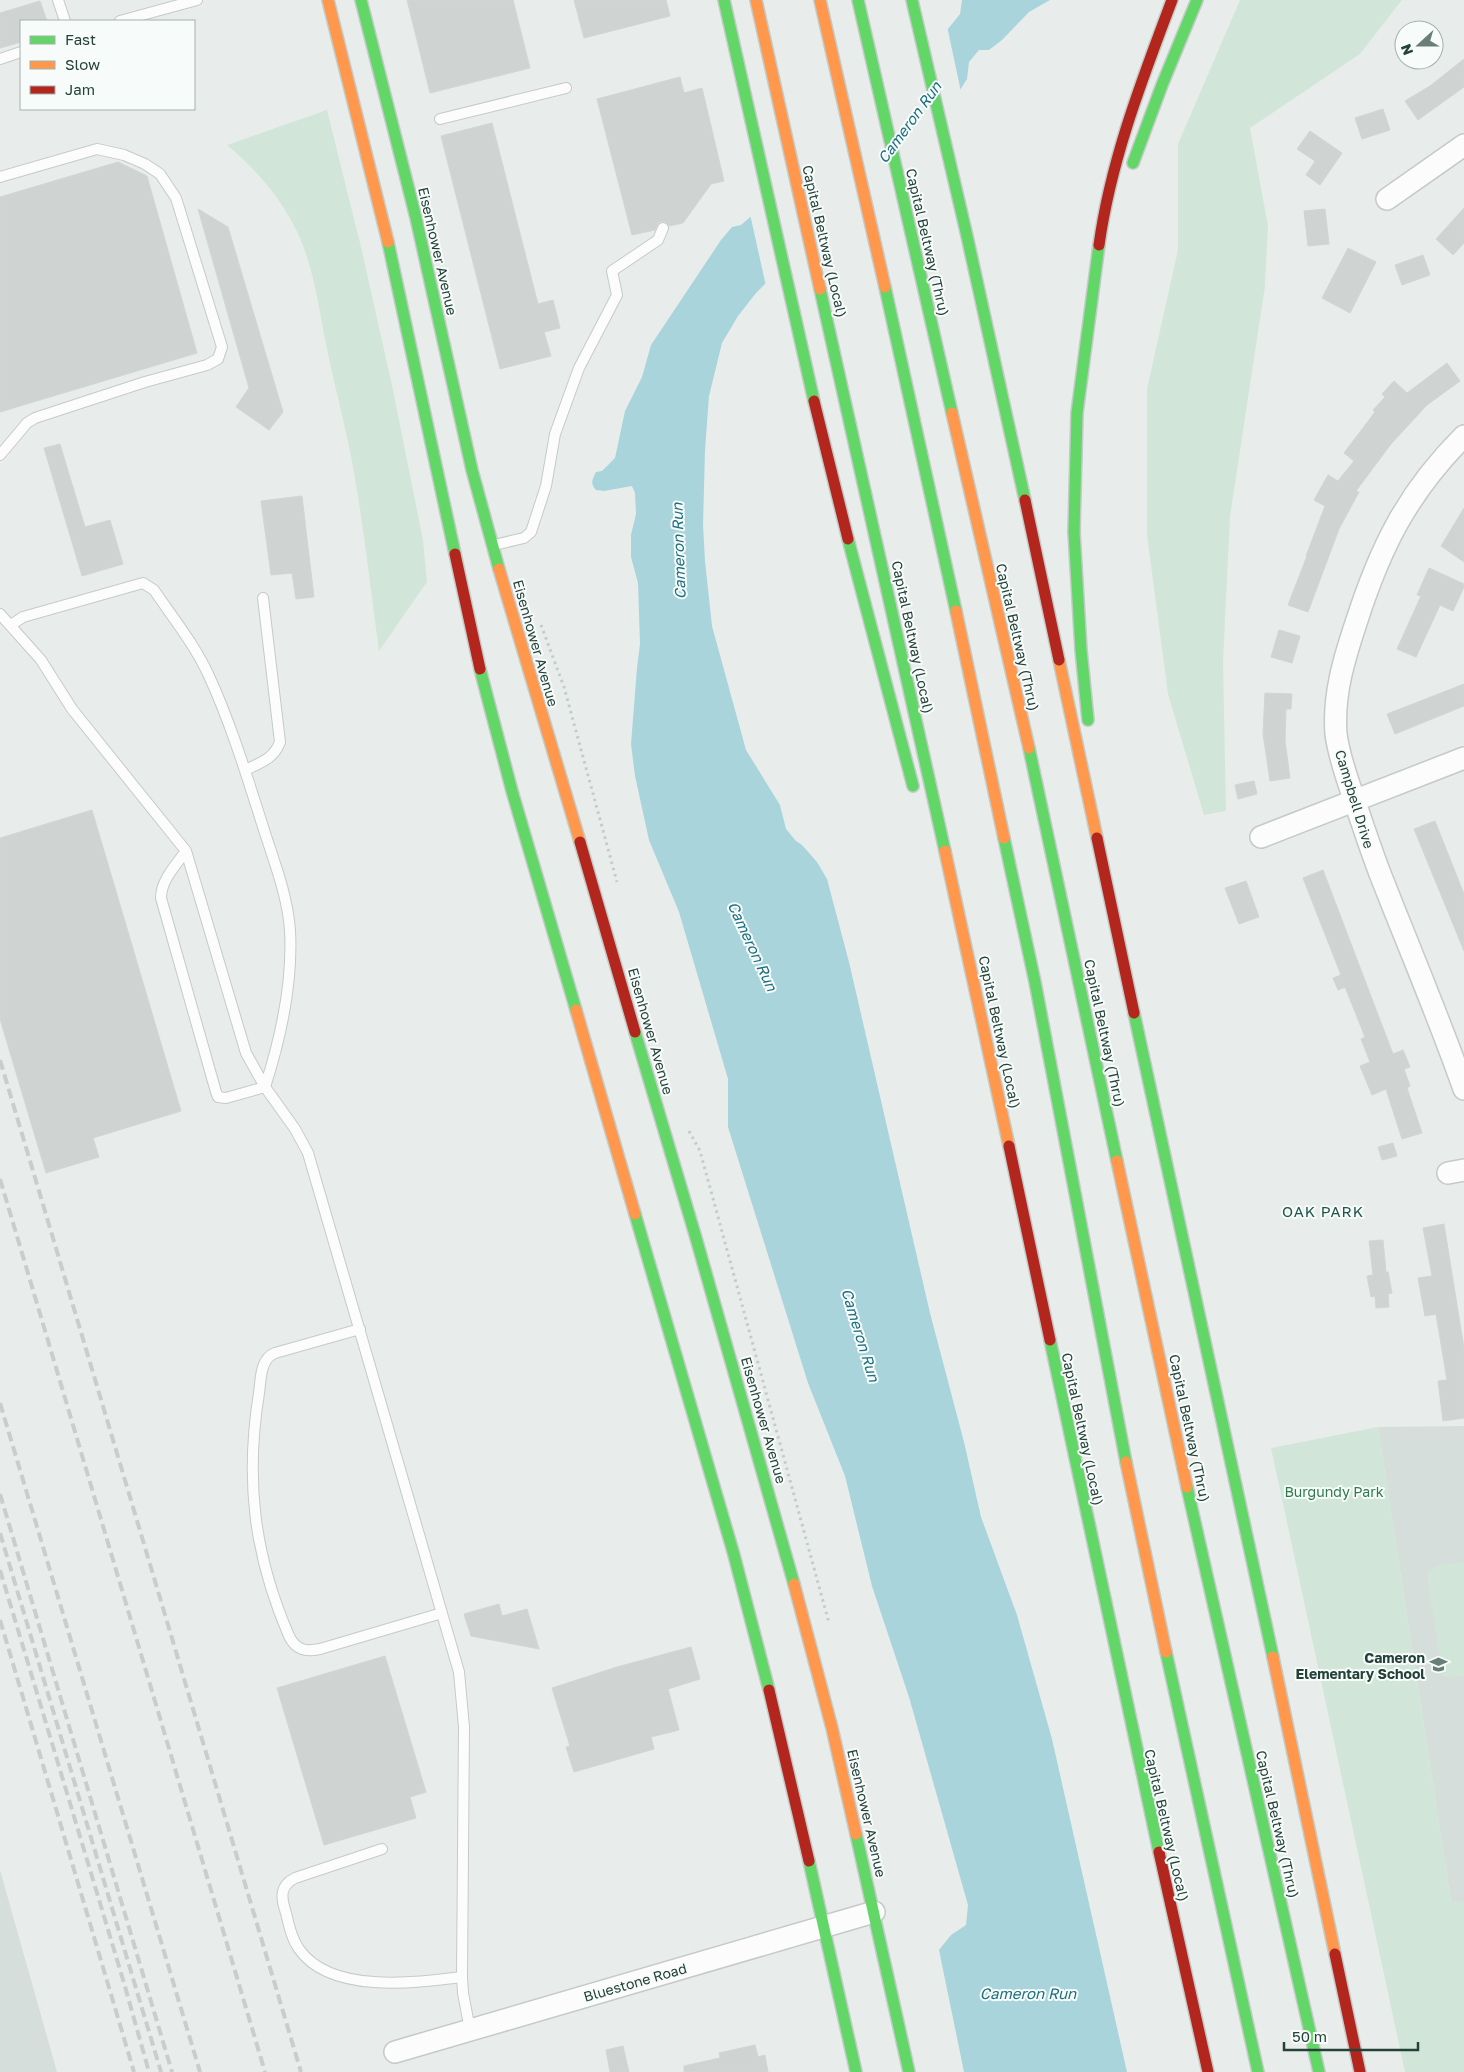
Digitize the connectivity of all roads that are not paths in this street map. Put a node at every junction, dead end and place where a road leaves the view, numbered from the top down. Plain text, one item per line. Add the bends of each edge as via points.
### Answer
1 (58, 0) edge
2 (197, 0) edge
3 (328, 0) edge
4 (361, 0) edge
5 (724, 0) edge
6 (756, 0) edge
7 (820, 0) edge
8 (858, 0) edge
9 (912, 0) edge
10 (1172, 0) edge
11 (1197, 0) edge
12 (65, 20) edge
13 (124, 20) edge
14 (20, 52) edge
15 (0, 59) edge
16 (566, 88) dead end
17 (440, 119) dead end
18 (1464, 145) edge
19 (0, 177) edge
20 (1128, 177) dead end
21 (1387, 199) dead end
22 (1116, 213) dead end
23 (662, 228) dead end
24 (1094, 293) junction
25 (414, 362) junction
26 (441, 432) dead end
27 (1464, 436) edge
28 (0, 455) edge
29 (480, 541) dead end
30 (492, 545) junction
31 (263, 598) dead end
32 (0, 614) edge
33 (10, 625) junction
34 (1089, 729) dead end
35 (1464, 758) edge
36 (1092, 759) dead end
37 (245, 770) junction
38 (916, 796) dead end
39 (1354, 800) junction
40 (1261, 837) dead end
41 (186, 851) junction
42 (1102, 858) junction
43 (937, 871) dead end
44 (991, 1059) junction
45 (265, 1087) junction
46 (1464, 1089) edge
47 (360, 1329) junction
48 (442, 1613) junction
49 (382, 1849) dead end
50 (874, 1912) junction
51 (825, 1926) junction
52 (462, 1977) junction
53 (470, 2030) junction
54 (396, 2052) dead end
55 (856, 2072) edge
56 (909, 2072) edge
57 (1208, 2072) edge
58 (1258, 2072) edge
59 (1319, 2072) edge
60 (1360, 2072) edge

1 - 12 lane
2 - 13 lane
3 - 25 main road via 393,260
4 - 30 main road, Eisenhower Avenue via 416,218 472,470
5 - 38 main road via 818,423 876,654
6 - 44 main road, Capital Beltway (Local)
7 - 58 main road via 894,325 1035,982 1133,1501
8 - 59 main road, Capital Beltway (Thru) via 1034,772 1189,1497
9 - 42 main road via 967,236
10 - 24 main road via 1116,159 1103,218
11 - 20 main road
14 - 15 lane
16 - 17 lane
18 - 21 street
19 - 28 lane via 97,149 124,155 160,174 176,198 222,347 218,359 207,365 35,418
22 - 24 main road
23 - 30 lane via 658,240 612,271 617,295 579,368 556,434 546,486 531,532 524,538
24 - 34 main road via 1077,413 1075,477 1076,583
25 - 26 main road
25 - 51 main road via 492,716 734,1555 779,1727
27 - 39 street, Campbell Drive via 1419,486 1397,521 1380,555 1345,656 1336,703 1336,734
29 - 30 main road
30 - 50 main road, Eisenhower Avenue via 778,1523 832,1728
31 - 37 lane via 280,742 271,757
32 - 33 lane
33 - 37 lane via 22,617 137,584 147,584 205,668
33 - 41 lane via 41,660 72,709
35 - 39 street
36 - 42 main road
37 - 45 lane via 281,884 290,931 289,987
39 - 40 street
39 - 46 street, Campbell Drive
41 - 45 lane via 246,1053
41 - 45 lane via 164,883 161,898 216,1092 218,1097 226,1098
42 - 60 main road
43 - 44 main road
44 - 57 main road, Capital Beltway (Local) via 1127,1711
45 - 47 lane via 296,1129 308,1153
47 - 48 lane
47 - 48 lane via 275,1353 263,1364 251,1468 254,1515 264,1563 292,1644 304,1650 320,1649
48 - 52 lane via 458,1665 464,1715
49 - 52 lane via 300,1876 285,1885 282,1902 298,1949 316,1966 349,1980 406,1981
50 - 51 street, Bluestone Road
50 - 56 main road, Eisenhower Avenue
51 - 53 street, Bluestone Road
51 - 55 main road
52 - 53 lane
53 - 54 street, Bluestone Road

